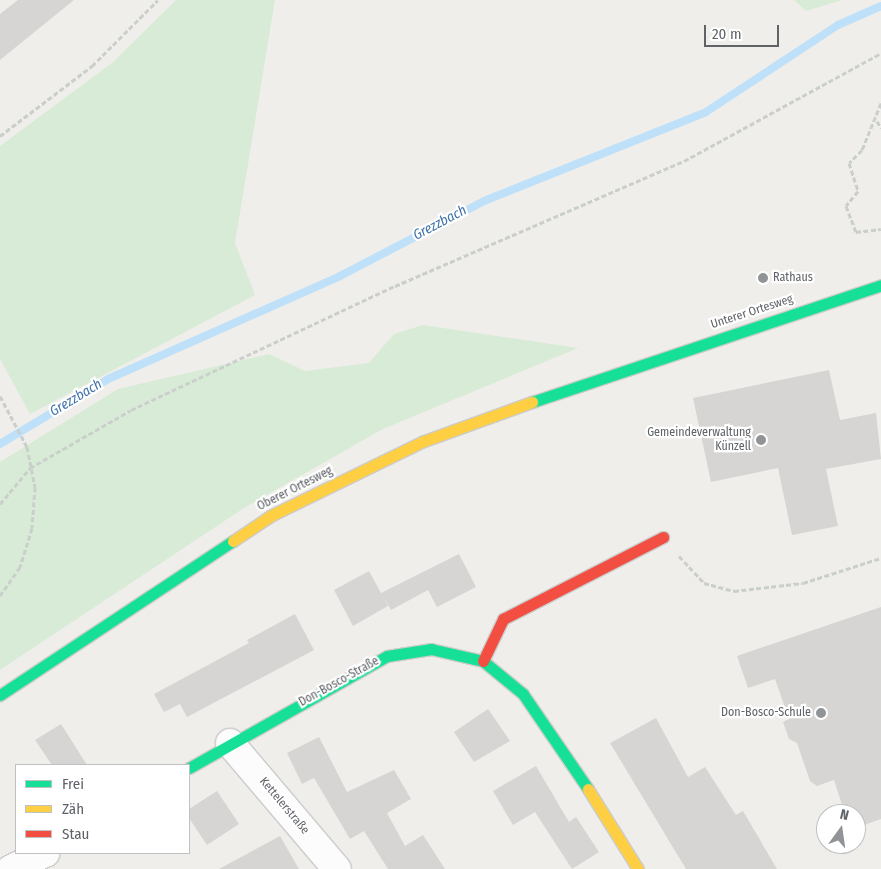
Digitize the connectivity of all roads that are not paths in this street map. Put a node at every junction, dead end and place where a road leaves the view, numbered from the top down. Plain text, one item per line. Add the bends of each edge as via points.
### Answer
1 (881, 285) edge
2 (632, 366) joint
3 (663, 536) road end
4 (483, 661) junction
5 (0, 695) edge
6 (230, 743) junction
7 (190, 767) edge
8 (44, 854) edge
9 (11, 869) edge
10 (338, 869) edge
11 (638, 869) edge

1 - 2 main road, Unterer Ortesweg
2 - 5 main road, Oberer Ortesweg via 424,441 272,515
3 - 4 main road via 503,619
4 - 6 main road, Don-Bosco-Straße via 431,649 388,656
4 - 11 main road, Don-Bosco-Straße via 523,694 584,782
6 - 7 main road, Don-Bosco-Straße
6 - 10 street, Kettelerstraße
8 - 9 street

